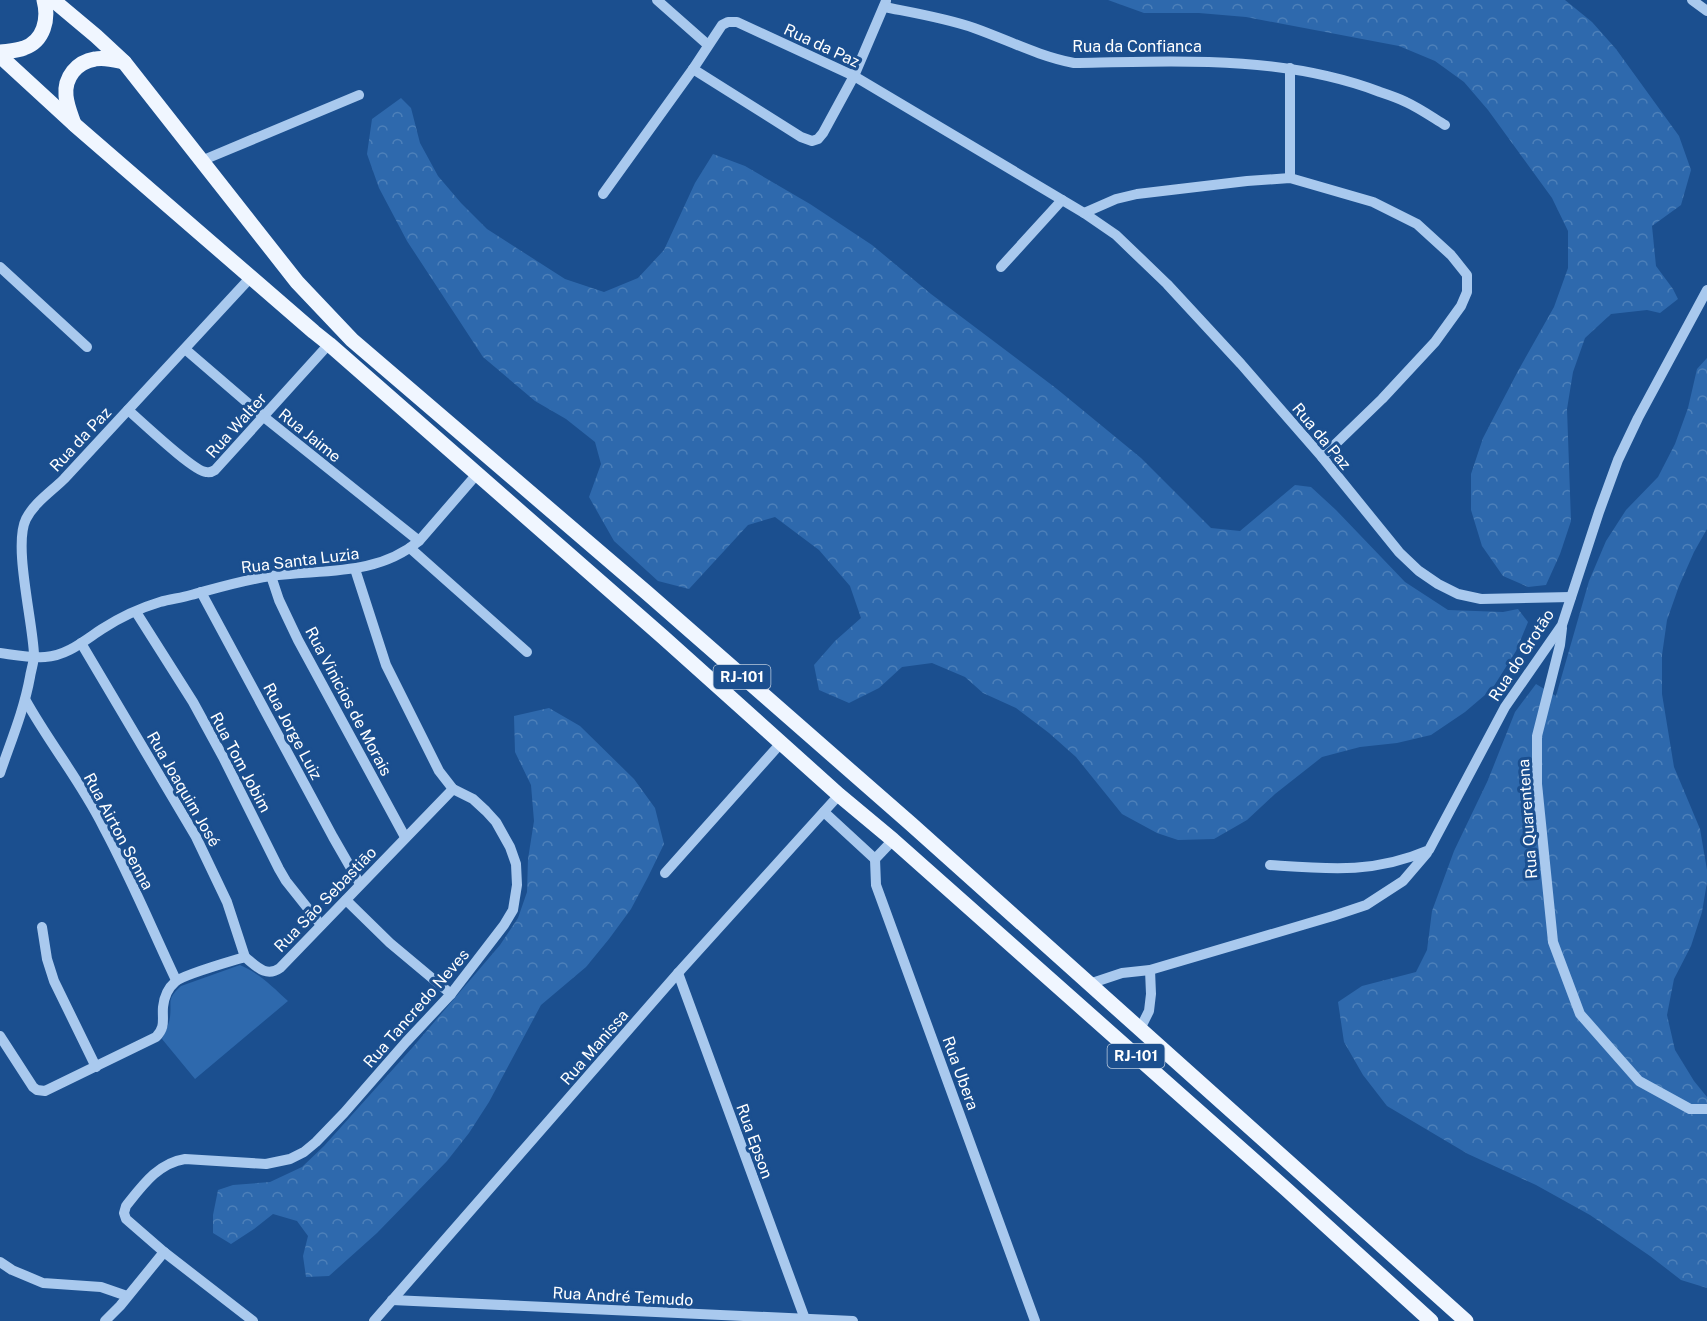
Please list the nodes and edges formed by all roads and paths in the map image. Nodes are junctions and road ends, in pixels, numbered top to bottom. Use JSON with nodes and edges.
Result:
{"nodes":[{"id":1,"x":44,"y":0,"type":"edge"},
{"id":2,"x":53,"y":0,"type":"edge"},
{"id":3,"x":657,"y":0,"type":"edge"},
{"id":4,"x":1692,"y":0,"type":"edge"},
{"id":5,"x":885,"y":3,"type":"edge"},
{"id":6,"x":1707,"y":11,"type":"edge"},
{"id":7,"x":708,"y":45,"type":"junction"},
{"id":8,"x":0,"y":54,"type":"edge"},
{"id":9,"x":124,"y":62,"type":"junction"},
{"id":10,"x":1290,"y":68,"type":"junction"},
{"id":11,"x":693,"y":69,"type":"junction"},
{"id":12,"x":854,"y":76,"type":"junction"},
{"id":13,"x":359,"y":95,"type":"dead end"},
{"id":14,"x":75,"y":125,"type":"junction"},
{"id":15,"x":1445,"y":125,"type":"dead end"},
{"id":16,"x":201,"y":161,"type":"junction"},
{"id":17,"x":1290,"y":178,"type":"junction"},
{"id":18,"x":603,"y":194,"type":"dead end"},
{"id":19,"x":1062,"y":200,"type":"junction"},
{"id":20,"x":1084,"y":213,"type":"junction"},
{"id":21,"x":0,"y":267,"type":"edge"},
{"id":22,"x":1001,"y":267,"type":"dead end"},
{"id":23,"x":251,"y":277,"type":"junction"},
{"id":24,"x":1707,"y":290,"type":"edge"},
{"id":25,"x":329,"y":344,"type":"junction"},
{"id":26,"x":87,"y":347,"type":"dead end"},
{"id":27,"x":184,"y":349,"type":"junction"},
{"id":28,"x":128,"y":410,"type":"junction"},
{"id":29,"x":264,"y":417,"type":"junction"},
{"id":30,"x":1322,"y":456,"type":"junction"},
{"id":31,"x":477,"y":474,"type":"junction"},
{"id":32,"x":414,"y":545,"type":"junction"},
{"id":33,"x":355,"y":569,"type":"junction"},
{"id":34,"x":271,"y":576,"type":"junction"},
{"id":35,"x":201,"y":592,"type":"junction"},
{"id":36,"x":1571,"y":597,"type":"junction"},
{"id":37,"x":136,"y":612,"type":"junction"},
{"id":38,"x":1562,"y":625,"type":"junction"},
{"id":39,"x":81,"y":643,"type":"junction"},
{"id":40,"x":527,"y":652,"type":"dead end"},
{"id":41,"x":0,"y":653,"type":"edge"},
{"id":42,"x":34,"y":656,"type":"junction"},
{"id":43,"x":26,"y":701,"type":"junction"},
{"id":44,"x":781,"y":743,"type":"junction"},
{"id":45,"x":0,"y":773,"type":"edge"},
{"id":46,"x":453,"y":789,"type":"junction"},
{"id":47,"x":839,"y":795,"type":"junction"},
{"id":48,"x":824,"y":812,"type":"junction"},
{"id":49,"x":405,"y":837,"type":"junction"},
{"id":50,"x":892,"y":840,"type":"junction"},
{"id":51,"x":1429,"y":850,"type":"junction"},
{"id":52,"x":875,"y":859,"type":"junction"},
{"id":53,"x":1270,"y":865,"type":"dead end"},
{"id":54,"x":665,"y":873,"type":"dead end"},
{"id":55,"x":360,"y":884,"type":"junction"},
{"id":56,"x":346,"y":900,"type":"junction"},
{"id":57,"x":321,"y":925,"type":"junction"},
{"id":58,"x":42,"y":927,"type":"dead end"},
{"id":59,"x":245,"y":957,"type":"junction"},
{"id":60,"x":1150,"y":970,"type":"junction"},
{"id":61,"x":678,"y":973,"type":"junction"},
{"id":62,"x":176,"y":980,"type":"junction"},
{"id":63,"x":1089,"y":984,"type":"junction"},
{"id":64,"x":452,"y":994,"type":"junction"},
{"id":65,"x":1140,"y":1029,"type":"junction"},
{"id":66,"x":0,"y":1036,"type":"edge"},
{"id":67,"x":96,"y":1067,"type":"junction"},
{"id":68,"x":1707,"y":1109,"type":"edge"},
{"id":69,"x":164,"y":1252,"type":"junction"},
{"id":70,"x":0,"y":1262,"type":"edge"},
{"id":71,"x":127,"y":1296,"type":"junction"},
{"id":72,"x":392,"y":1300,"type":"junction"},
{"id":73,"x":805,"y":1319,"type":"junction"},
{"id":74,"x":105,"y":1321,"type":"edge"},
{"id":75,"x":253,"y":1321,"type":"edge"},
{"id":76,"x":374,"y":1321,"type":"edge"},
{"id":77,"x":853,"y":1321,"type":"edge"},
{"id":78,"x":1035,"y":1321,"type":"edge"},
{"id":79,"x":1431,"y":1321,"type":"edge"},
{"id":80,"x":1466,"y":1321,"type":"edge"}],
"edges":[{"from":1,"to":8,"type":"main road"},
{"from":2,"to":9,"type":"main road","number":"RJ-101"},
{"from":3,"to":7,"type":"street"},
{"from":4,"to":6,"type":"street"},
{"from":5,"to":10,"type":"street","name":"Rua da Confianca"},
{"from":5,"to":12,"type":"street"},
{"from":7,"to":11,"type":"street","name":"Rua da Paz"},
{"from":7,"to":12,"type":"street","name":"Rua da Paz"},
{"from":8,"to":14,"type":"main road","number":"RJ-101"},
{"from":9,"to":14,"type":"main road"},
{"from":9,"to":16,"type":"main road","number":"RJ-101"},
{"from":10,"to":15,"type":"street","name":"Rua da Confianca"},
{"from":10,"to":17,"type":"street"},
{"from":11,"to":12,"type":"street"},
{"from":11,"to":18,"type":"street","name":"Rua da Paz"},
{"from":12,"to":19,"type":"street","name":"Rua da Paz"},
{"from":13,"to":16,"type":"street"},
{"from":14,"to":23,"type":"main road","number":"RJ-101"},
{"from":16,"to":63,"type":"main road","number":"RJ-101"},
{"from":17,"to":20,"type":"street"},
{"from":17,"to":30,"type":"street"},
{"from":19,"to":20,"type":"street","name":"Rua da Paz"},
{"from":19,"to":22,"type":"street"},
{"from":20,"to":30,"type":"street","name":"Rua da Paz"},
{"from":21,"to":26,"type":"street"},
{"from":23,"to":25,"type":"main road","number":"RJ-101"},
{"from":23,"to":27,"type":"street","name":"Rua da Paz"},
{"from":24,"to":36,"type":"street","name":"Rua do Grotão"},
{"from":25,"to":29,"type":"street","name":"Rua Walter"},
{"from":25,"to":31,"type":"main road","number":"RJ-101"},
{"from":27,"to":28,"type":"street","name":"Rua da Paz"},
{"from":27,"to":29,"type":"street","name":"Rua Jaime"},
{"from":28,"to":29,"type":"street","name":"Rua Walter"},
{"from":28,"to":42,"type":"street","name":"Rua da Paz"},
{"from":29,"to":32,"type":"street","name":"Rua Jaime"},
{"from":30,"to":36,"type":"street","name":"Rua da Paz"},
{"from":31,"to":32,"type":"street","name":"Rua Santa Luzia"},
{"from":31,"to":44,"type":"main road","number":"RJ-101"},
{"from":32,"to":33,"type":"street","name":"Rua Santa Luzia"},
{"from":32,"to":40,"type":"street","name":"Rua Jaime"},
{"from":33,"to":34,"type":"street","name":"Rua Santa Luzia"},
{"from":33,"to":46,"type":"street","name":"Rua Tancredo Neves"},
{"from":34,"to":35,"type":"street","name":"Rua Santa Luzia"},
{"from":34,"to":49,"type":"street","name":"Rua Vinicios de Morais"},
{"from":35,"to":37,"type":"street","name":"Rua Santa Luzia"},
{"from":35,"to":55,"type":"street","name":"Rua Jorge Luiz"},
{"from":36,"to":38,"type":"street","name":"Rua do Grotão"},
{"from":37,"to":39,"type":"street","name":"Rua Santa Luzia"},
{"from":37,"to":57,"type":"street","name":"Rua Tom Jobim"},
{"from":38,"to":51,"type":"street","name":"Rua do Grotão"},
{"from":38,"to":68,"type":"street","name":"Rua Quarentena"},
{"from":39,"to":42,"type":"street","name":"Rua Santa Luzia"},
{"from":39,"to":59,"type":"street","name":"Rua Joaquim José"},
{"from":41,"to":42,"type":"street","name":"Rua Santa Luzia"},
{"from":42,"to":43,"type":"street","name":"Rua da Paz"},
{"from":43,"to":45,"type":"street","name":"Rua da Paz"},
{"from":43,"to":62,"type":"street","name":"Rua Airton Senna"},
{"from":44,"to":47,"type":"main road","number":"RJ-101"},
{"from":44,"to":54,"type":"street"},
{"from":46,"to":49,"type":"street","name":"Rua Sāo Sebastiāo"},
{"from":46,"to":64,"type":"street","name":"Rua Tancredo Neves"},
{"from":47,"to":48,"type":"street","name":"Rua Manissa"},
{"from":47,"to":50,"type":"main road","number":"RJ-101"},
{"from":48,"to":52,"type":"street"},
{"from":48,"to":61,"type":"street","name":"Rua Manissa"},
{"from":49,"to":55,"type":"street","name":"Rua Sāo Sebastiāo"},
{"from":50,"to":52,"type":"street"},
{"from":50,"to":79,"type":"main road","number":"RJ-101"},
{"from":51,"to":53,"type":"street"},
{"from":51,"to":60,"type":"street","name":"Rua do Grotão"},
{"from":52,"to":78,"type":"street","name":"Rua Ubera"},
{"from":55,"to":56,"type":"street","name":"Rua Sāo Sebastiāo"},
{"from":56,"to":57,"type":"street","name":"Rua Sāo Sebastiāo"},
{"from":56,"to":64,"type":"street"},
{"from":57,"to":59,"type":"street","name":"Rua Sāo Sebastiāo"},
{"from":58,"to":67,"type":"street"},
{"from":59,"to":62,"type":"street"},
{"from":60,"to":63,"type":"street","name":"Rua do Grotão"},
{"from":60,"to":65,"type":"street"},
{"from":61,"to":72,"type":"street","name":"Rua Manissa"},
{"from":61,"to":73,"type":"street","name":"Rua Epson"},
{"from":62,"to":67,"type":"street"},
{"from":63,"to":65,"type":"main road","number":"RJ-101"},
{"from":64,"to":69,"type":"street","name":"Rua Tancredo Neves"},
{"from":65,"to":80,"type":"main road","number":"RJ-101"},
{"from":66,"to":67,"type":"street"},
{"from":69,"to":71,"type":"street"},
{"from":69,"to":75,"type":"street"},
{"from":70,"to":71,"type":"street"},
{"from":71,"to":74,"type":"street"},
{"from":72,"to":73,"type":"street","name":"Rua André Temudo"},
{"from":72,"to":76,"type":"street","name":"Rua Manissa"},
{"from":73,"to":77,"type":"street","name":"Rua André Temudo"}]}
